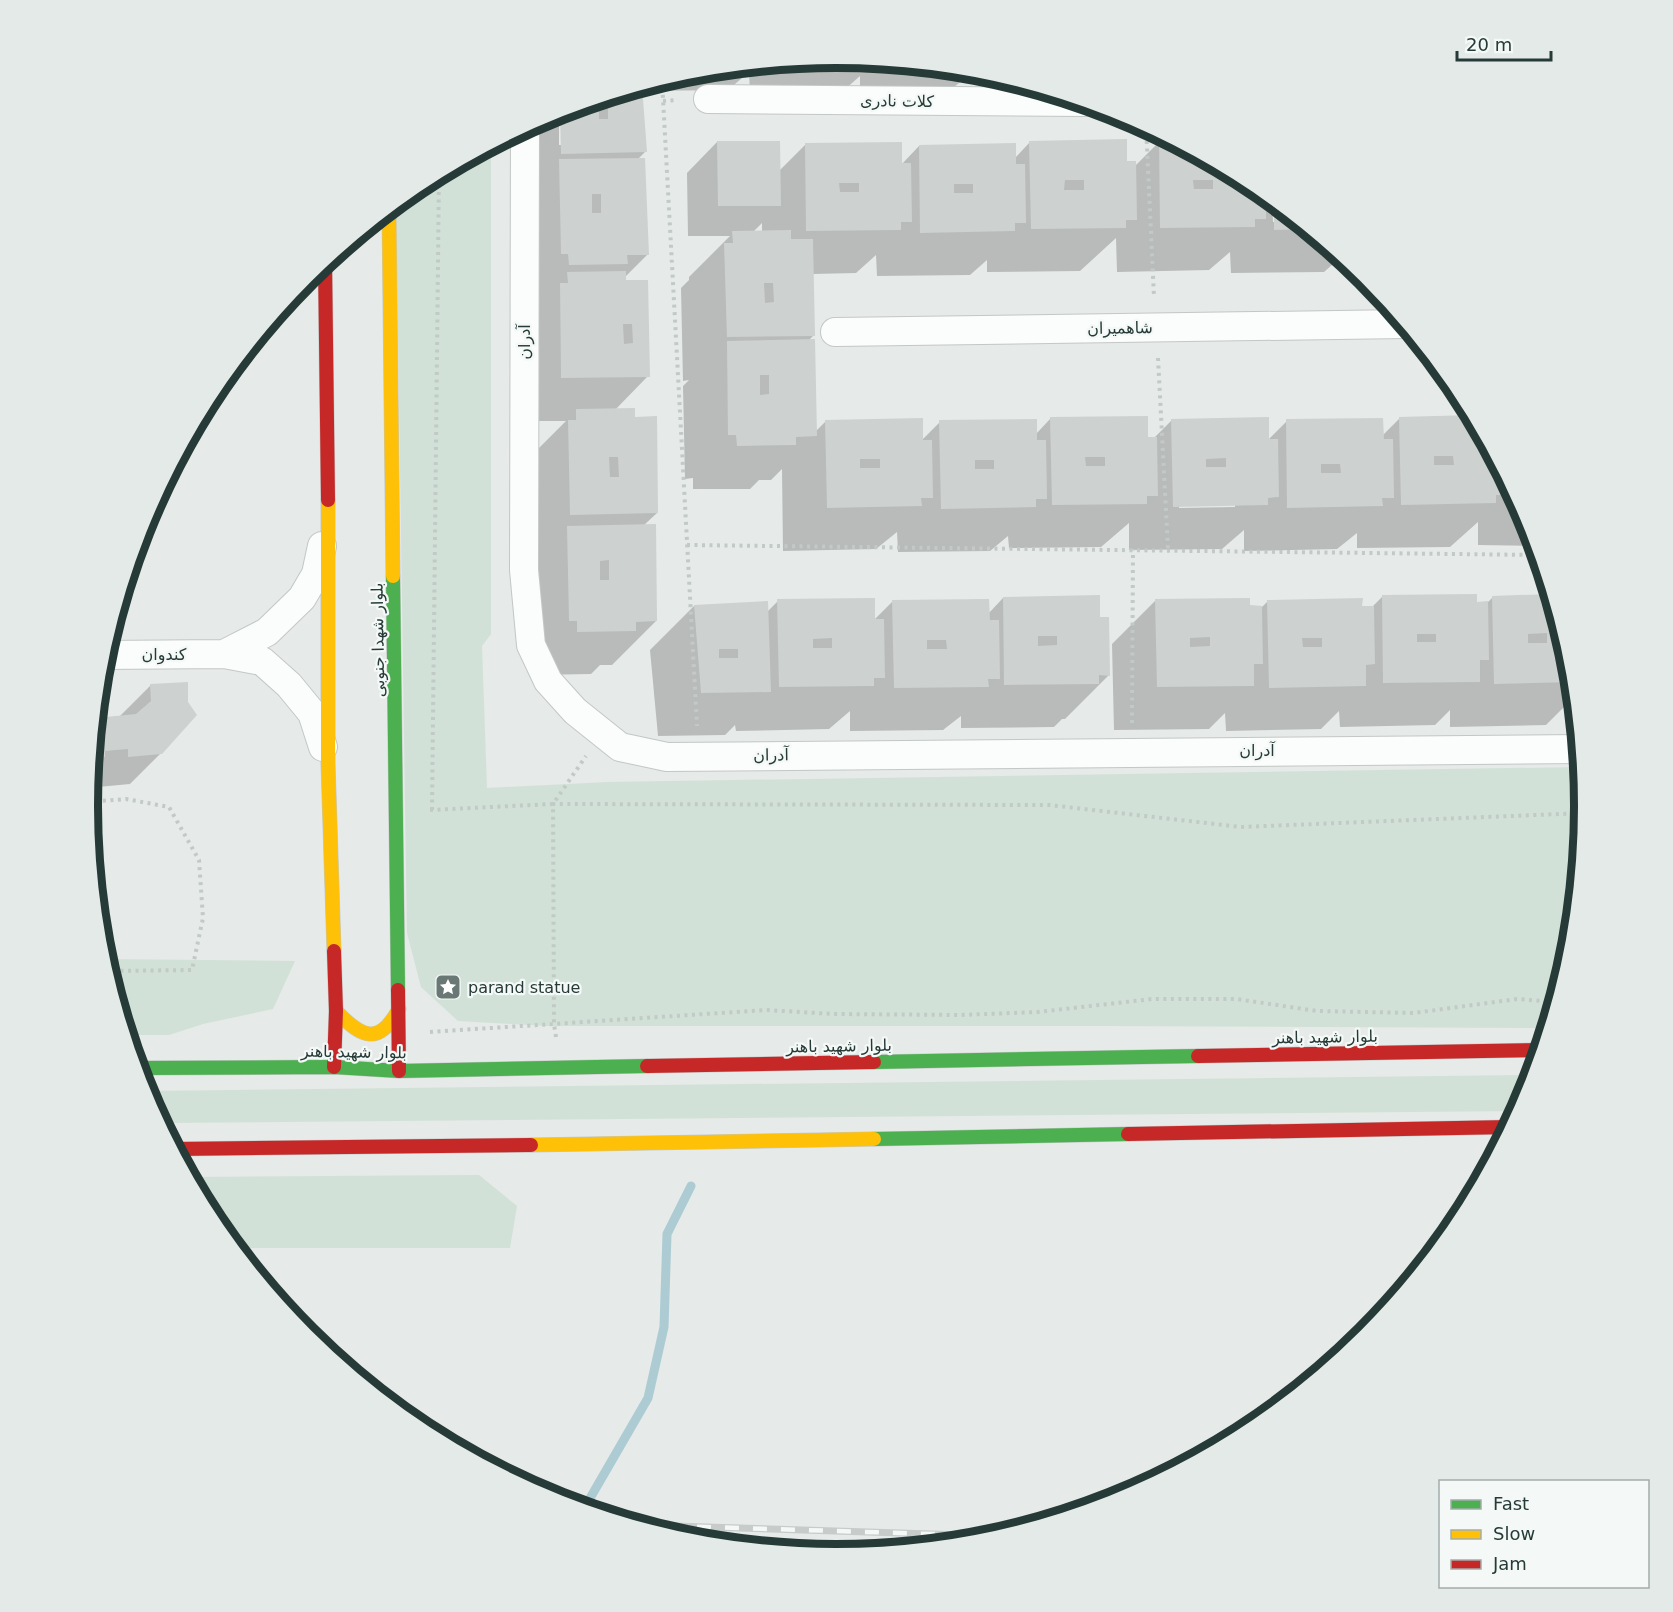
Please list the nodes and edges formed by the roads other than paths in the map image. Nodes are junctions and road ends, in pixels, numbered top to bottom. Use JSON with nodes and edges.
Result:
{"nodes":[{"id":1,"x":708,"y":99,"type":"dead end"},
{"id":2,"x":1057,"y":102,"type":"edge"},
{"id":3,"x":525,"y":137,"type":"edge"},
{"id":4,"x":389,"y":218,"type":"edge"},
{"id":5,"x":325,"y":274,"type":"edge"},
{"id":6,"x":1396,"y":324,"type":"edge"},
{"id":7,"x":835,"y":332,"type":"dead end"},
{"id":8,"x":328,"y":518,"type":"junction"},
{"id":9,"x":224,"y":654,"type":"junction"},
{"id":10,"x":114,"y":655,"type":"edge"},
{"id":11,"x":1572,"y":749,"type":"edge"},
{"id":12,"x":328,"y":763,"type":"junction"},
{"id":13,"x":399,"y":1009,"type":"junction"},
{"id":14,"x":336,"y":1011,"type":"junction"},
{"id":15,"x":1533,"y":1050,"type":"edge"},
{"id":16,"x":334,"y":1067,"type":"junction"},
{"id":17,"x":146,"y":1068,"type":"edge"},
{"id":18,"x":399,"y":1071,"type":"junction"},
{"id":19,"x":1502,"y":1127,"type":"edge"},
{"id":20,"x":183,"y":1149,"type":"edge"}],
"edges":[{"from":1,"to":2,"type":"street","name":"کلات نادری"},
{"from":3,"to":11,"type":"street","name":"آدران"},
{"from":4,"to":13,"type":"main road","name":"بلوار شهدا جنوبی"},
{"from":5,"to":8,"type":"main road"},
{"from":6,"to":7,"type":"street","name":"شاهمیران"},
{"from":8,"to":9,"type":"street"},
{"from":8,"to":12,"type":"main road"},
{"from":9,"to":10,"type":"street","name":"کندوان"},
{"from":9,"to":12,"type":"street","name":"کندوان"},
{"from":12,"to":14,"type":"main road"},
{"from":13,"to":14,"type":"main road"},
{"from":13,"to":18,"type":"main road","name":"بلوار شهدا جنوبی"},
{"from":14,"to":16,"type":"main road"},
{"from":15,"to":18,"type":"main road","name":"بلوار شهید باهنر"},
{"from":16,"to":17,"type":"main road","name":"بلوار شهید باهنر"},
{"from":16,"to":18,"type":"main road","name":"بلوار شهید باهنر"},
{"from":19,"to":20,"type":"main road"}]}
